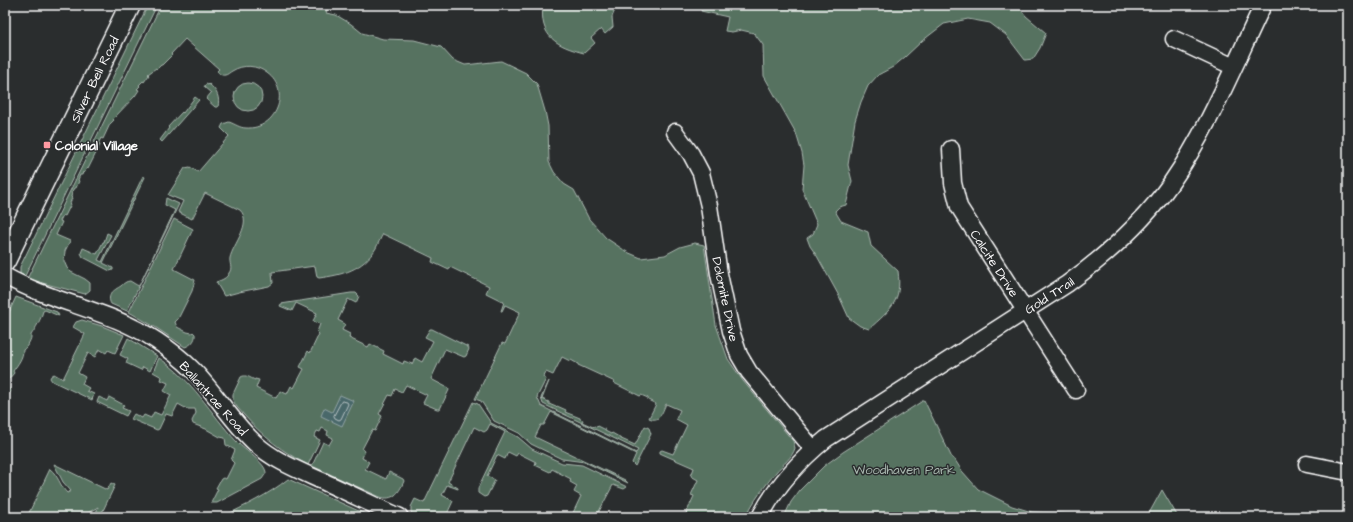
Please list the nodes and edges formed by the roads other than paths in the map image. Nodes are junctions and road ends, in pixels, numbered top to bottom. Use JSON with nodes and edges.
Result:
{"nodes":[{"id":1,"x":130,"y":5,"type":"edge"},
{"id":2,"x":1263,"y":5,"type":"edge"},
{"id":3,"x":1174,"y":39,"type":"dead end"},
{"id":4,"x":1234,"y":67,"type":"junction"},
{"id":5,"x":675,"y":132,"type":"dead end"},
{"id":6,"x":951,"y":148,"type":"dead end"},
{"id":7,"x":5,"y":261,"type":"edge"},
{"id":8,"x":5,"y":276,"type":"edge"},
{"id":9,"x":1025,"y":311,"type":"junction"},
{"id":10,"x":1076,"y":390,"type":"dead end"},
{"id":11,"x":814,"y":449,"type":"junction"},
{"id":12,"x":1307,"y":464,"type":"dead end"},
{"id":13,"x":1348,"y":472,"type":"edge"},
{"id":14,"x":400,"y":517,"type":"edge"},
{"id":15,"x":760,"y":517,"type":"edge"}],
"edges":[{"from":1,"to":7,"type":"street","name":"Silver Bell Road"},
{"from":2,"to":4,"type":"street","name":"Gold Trail"},
{"from":3,"to":4,"type":"street"},
{"from":4,"to":9,"type":"street","name":"Gold Trail"},
{"from":5,"to":11,"type":"street","name":"Dolomite Drive"},
{"from":6,"to":9,"type":"street","name":"Calcite Drive"},
{"from":8,"to":14,"type":"street","name":"Ballantrae Road"},
{"from":9,"to":10,"type":"street","name":"Calcite Drive"},
{"from":9,"to":11,"type":"street","name":"Gold Trail"},
{"from":11,"to":15,"type":"street","name":"Gold Trail"},
{"from":12,"to":13,"type":"street"}]}
